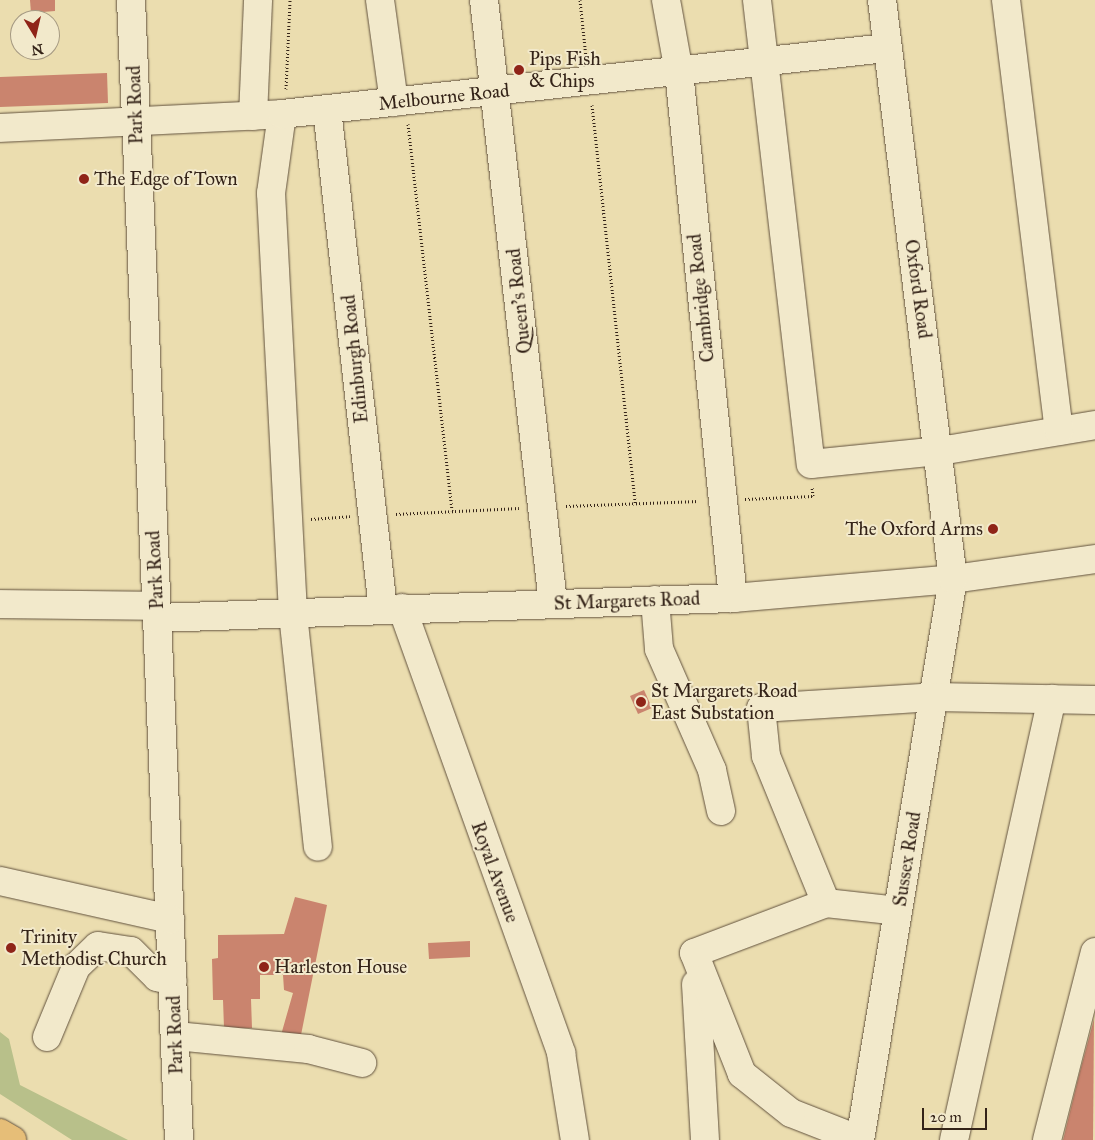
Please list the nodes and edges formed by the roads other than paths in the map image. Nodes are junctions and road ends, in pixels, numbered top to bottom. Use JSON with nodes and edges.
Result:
{"nodes":[{"id":1,"x":131,"y":0,"type":"edge"},
{"id":2,"x":258,"y":0,"type":"edge"},
{"id":3,"x":380,"y":0,"type":"edge"},
{"id":4,"x":484,"y":0,"type":"edge"},
{"id":5,"x":666,"y":0,"type":"edge"},
{"id":6,"x":757,"y":0,"type":"edge"},
{"id":7,"x":882,"y":0,"type":"edge"},
{"id":8,"x":1006,"y":0,"type":"edge"},
{"id":9,"x":887,"y":48,"type":"junction"},
{"id":10,"x":765,"y":62,"type":"junction"},
{"id":11,"x":679,"y":72,"type":"junction"},
{"id":12,"x":495,"y":92,"type":"junction"},
{"id":13,"x":400,"y":102,"type":"junction"},
{"id":14,"x":327,"y":109,"type":"junction"},
{"id":15,"x":283,"y":114,"type":"junction"},
{"id":16,"x":253,"y":116,"type":"junction"},
{"id":17,"x":136,"y":123,"type":"junction"},
{"id":18,"x":0,"y":128,"type":"edge"},
{"id":19,"x":1095,"y":425,"type":"edge"},
{"id":20,"x":1059,"y":431,"type":"junction"},
{"id":21,"x":940,"y":451,"type":"junction"},
{"id":22,"x":1095,"y":559,"type":"edge"},
{"id":23,"x":953,"y":579,"type":"junction"},
{"id":24,"x":733,"y":598,"type":"junction"},
{"id":25,"x":656,"y":600,"type":"junction"},
{"id":26,"x":553,"y":603,"type":"junction"},
{"id":27,"x":0,"y":604,"type":"edge"},
{"id":28,"x":392,"y":608,"type":"junction"},
{"id":29,"x":157,"y":612,"type":"junction"},
{"id":30,"x":293,"y":614,"type":"junction"},
{"id":31,"x":934,"y":697,"type":"junction"},
{"id":32,"x":1052,"y":699,"type":"junction"},
{"id":33,"x":1095,"y":700,"type":"edge"},
{"id":34,"x":721,"y":811,"type":"dead end"},
{"id":35,"x":318,"y":847,"type":"dead end"},
{"id":36,"x":0,"y":881,"type":"edge"},
{"id":37,"x":826,"y":903,"type":"junction"},
{"id":38,"x":898,"y":911,"type":"junction"},
{"id":39,"x":170,"y":919,"type":"junction"},
{"id":40,"x":1095,"y":952,"type":"edge"},
{"id":41,"x":694,"y":953,"type":"junction"},
{"id":42,"x":173,"y":981,"type":"junction"},
{"id":43,"x":176,"y":1036,"type":"junction"},
{"id":44,"x":47,"y":1037,"type":"dead end"},
{"id":45,"x":362,"y":1063,"type":"dead end"},
{"id":46,"x":0,"y":1133,"type":"edge"},
{"id":47,"x":12,"y":1140,"type":"edge"},
{"id":48,"x":179,"y":1140,"type":"edge"},
{"id":49,"x":575,"y":1140,"type":"edge"},
{"id":50,"x":705,"y":1140,"type":"edge"},
{"id":51,"x":860,"y":1140,"type":"edge"},
{"id":52,"x":954,"y":1140,"type":"edge"},
{"id":53,"x":1047,"y":1140,"type":"edge"}],
"edges":[{"from":1,"to":17,"type":"street","name":"Park Road"},
{"from":2,"to":16,"type":"street"},
{"from":3,"to":13,"type":"street"},
{"from":4,"to":12,"type":"street","name":"Queen's Road"},
{"from":5,"to":11,"type":"street","name":"Cambridge Road"},
{"from":6,"to":10,"type":"street"},
{"from":7,"to":9,"type":"street","name":"Oxford Road"},
{"from":8,"to":20,"type":"street"},
{"from":9,"to":10,"type":"street","name":"Melbourne Road"},
{"from":9,"to":21,"type":"street","name":"Oxford Road"},
{"from":10,"to":11,"type":"street","name":"Melbourne Road"},
{"from":10,"to":21,"type":"street"},
{"from":11,"to":12,"type":"street","name":"Melbourne Road"},
{"from":11,"to":24,"type":"street","name":"Cambridge Road"},
{"from":12,"to":13,"type":"street","name":"Melbourne Road"},
{"from":12,"to":26,"type":"street","name":"Queen's Road"},
{"from":13,"to":14,"type":"street","name":"Melbourne Road"},
{"from":14,"to":15,"type":"street","name":"Melbourne Road"},
{"from":14,"to":28,"type":"street","name":"Edinburgh Road"},
{"from":15,"to":16,"type":"street","name":"Melbourne Road"},
{"from":15,"to":30,"type":"street"},
{"from":16,"to":17,"type":"street","name":"Melbourne Road"},
{"from":17,"to":18,"type":"street","name":"Melbourne Road"},
{"from":17,"to":29,"type":"street","name":"Park Road"},
{"from":19,"to":20,"type":"street"},
{"from":20,"to":21,"type":"street"},
{"from":21,"to":23,"type":"street","name":"Oxford Road"},
{"from":22,"to":23,"type":"street","name":"St Margarets Road"},
{"from":23,"to":24,"type":"street","name":"St Margarets Road"},
{"from":23,"to":31,"type":"street","name":"Sussex Road"},
{"from":24,"to":25,"type":"street","name":"St Margarets Road"},
{"from":25,"to":26,"type":"street","name":"St Margarets Road"},
{"from":25,"to":34,"type":"street"},
{"from":26,"to":28,"type":"street","name":"St Margarets Road"},
{"from":27,"to":29,"type":"street","name":"St Margarets Road"},
{"from":28,"to":30,"type":"street","name":"St Margarets Road"},
{"from":28,"to":49,"type":"street","name":"Royal Avenue"},
{"from":29,"to":30,"type":"street","name":"St Margarets Road"},
{"from":29,"to":39,"type":"street","name":"Park Road"},
{"from":30,"to":35,"type":"street"},
{"from":31,"to":32,"type":"street"},
{"from":31,"to":37,"type":"street"},
{"from":31,"to":38,"type":"street","name":"Sussex Road"},
{"from":32,"to":33,"type":"street"},
{"from":32,"to":52,"type":"street"},
{"from":36,"to":39,"type":"street"},
{"from":37,"to":38,"type":"street"},
{"from":37,"to":41,"type":"street"},
{"from":38,"to":51,"type":"street","name":"Sussex Road"},
{"from":39,"to":42,"type":"street","name":"Park Road"},
{"from":40,"to":53,"type":"street"},
{"from":41,"to":50,"type":"street"},
{"from":41,"to":51,"type":"street"},
{"from":42,"to":43,"type":"street","name":"Park Road"},
{"from":42,"to":44,"type":"street"},
{"from":43,"to":45,"type":"street"},
{"from":43,"to":48,"type":"street","name":"Park Road"},
{"from":46,"to":47,"type":"highway"}]}
